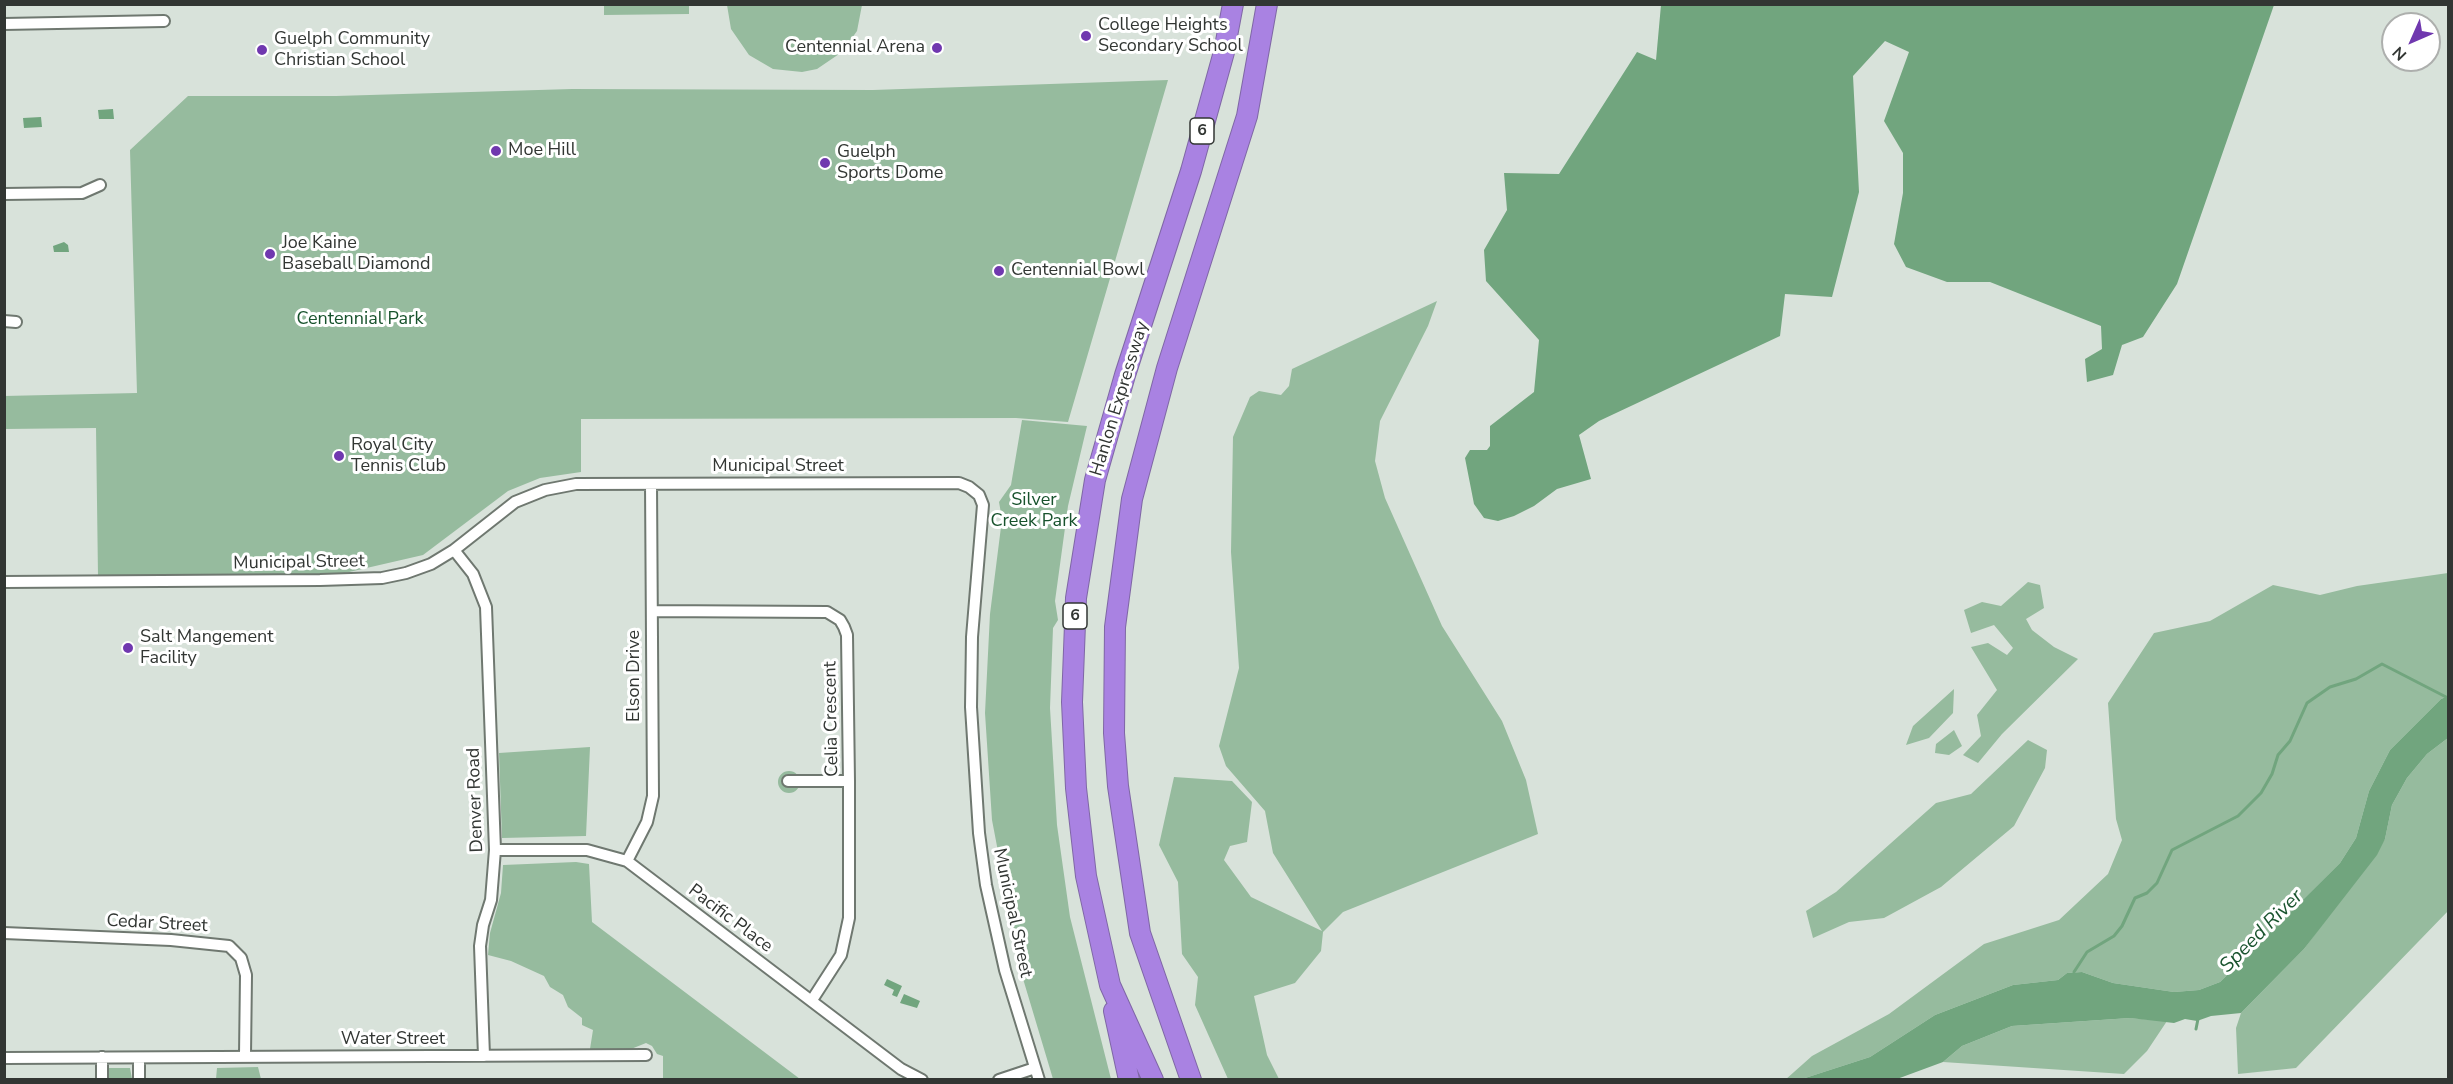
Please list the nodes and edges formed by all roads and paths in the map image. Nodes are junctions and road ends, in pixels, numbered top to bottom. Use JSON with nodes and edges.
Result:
{"nodes":[{"id":1,"x":1233,"y":4,"type":"edge"},
{"id":2,"x":1267,"y":4,"type":"edge"},
{"id":3,"x":164,"y":21,"type":"dead end"},
{"id":4,"x":4,"y":24,"type":"edge"},
{"id":5,"x":100,"y":185,"type":"dead end"},
{"id":6,"x":4,"y":194,"type":"edge"},
{"id":7,"x":651,"y":484,"type":"junction"},
{"id":8,"x":454,"y":550,"type":"junction"},
{"id":9,"x":4,"y":582,"type":"edge"},
{"id":10,"x":652,"y":611,"type":"junction"},
{"id":11,"x":788,"y":781,"type":"dead end"},
{"id":12,"x":849,"y":781,"type":"junction"},
{"id":13,"x":495,"y":850,"type":"junction"},
{"id":14,"x":627,"y":861,"type":"junction"},
{"id":15,"x":4,"y":933,"type":"edge"},
{"id":16,"x":1110,"y":985,"type":"junction"},
{"id":17,"x":812,"y":1000,"type":"junction"},
{"id":18,"x":1182,"y":1051,"type":"junction"},
{"id":19,"x":245,"y":1055,"type":"junction"},
{"id":20,"x":646,"y":1055,"type":"dead end"},
{"id":21,"x":484,"y":1056,"type":"junction"},
{"id":22,"x":4,"y":1058,"type":"edge"},
{"id":23,"x":102,"y":1058,"type":"junction"},
{"id":24,"x":139,"y":1058,"type":"junction"},
{"id":25,"x":1035,"y":1068,"type":"junction"},
{"id":26,"x":102,"y":1080,"type":"edge"},
{"id":27,"x":139,"y":1080,"type":"edge"},
{"id":28,"x":922,"y":1080,"type":"edge"},
{"id":29,"x":999,"y":1080,"type":"edge"},
{"id":30,"x":1039,"y":1080,"type":"edge"},
{"id":31,"x":1129,"y":1080,"type":"edge"},
{"id":32,"x":1153,"y":1080,"type":"edge"},
{"id":33,"x":1191,"y":1080,"type":"edge"},
{"id":34,"x":1200,"y":1080,"type":"edge"}],
"edges":[{"from":1,"to":16,"type":"highway","name":"Hanlon Expressway","number":"6"},
{"from":2,"to":18,"type":"highway","name":"Hanlon Expressway","number":"6"},
{"from":3,"to":4,"type":"street"},
{"from":5,"to":6,"type":"street"},
{"from":7,"to":8,"type":"street","name":"Municipal Street"},
{"from":7,"to":10,"type":"street","name":"Elson Drive"},
{"from":7,"to":25,"type":"street","name":"Municipal Street"},
{"from":8,"to":9,"type":"street","name":"Municipal Street"},
{"from":8,"to":13,"type":"street","name":"Denver Road"},
{"from":10,"to":12,"type":"street","name":"Celia Crescent"},
{"from":10,"to":14,"type":"street","name":"Elson Drive"},
{"from":11,"to":12,"type":"street"},
{"from":12,"to":17,"type":"street","name":"Celia Crescent"},
{"from":13,"to":14,"type":"street","name":"Pacific Place"},
{"from":13,"to":21,"type":"street","name":"Denver Road"},
{"from":14,"to":17,"type":"street","name":"Pacific Place"},
{"from":15,"to":19,"type":"street","name":"Cedar Street"},
{"from":16,"to":31,"type":"highway"},
{"from":16,"to":32,"type":"highway","name":"Hanlon Expressway","number":"6"},
{"from":17,"to":28,"type":"street","name":"Pacific Place"},
{"from":18,"to":33,"type":"highway","name":"Hanlon Expressway","number":"6"},
{"from":18,"to":34,"type":"highway"},
{"from":19,"to":21,"type":"street","name":"Water Street"},
{"from":19,"to":24,"type":"street","name":"Water Street"},
{"from":20,"to":21,"type":"street","name":"Water Street"},
{"from":22,"to":23,"type":"street","name":"Water Street"},
{"from":23,"to":24,"type":"street","name":"Water Street"},
{"from":23,"to":26,"type":"street"},
{"from":24,"to":27,"type":"street"},
{"from":25,"to":29,"type":"street"},
{"from":25,"to":30,"type":"street","name":"Municipal Street"}]}
